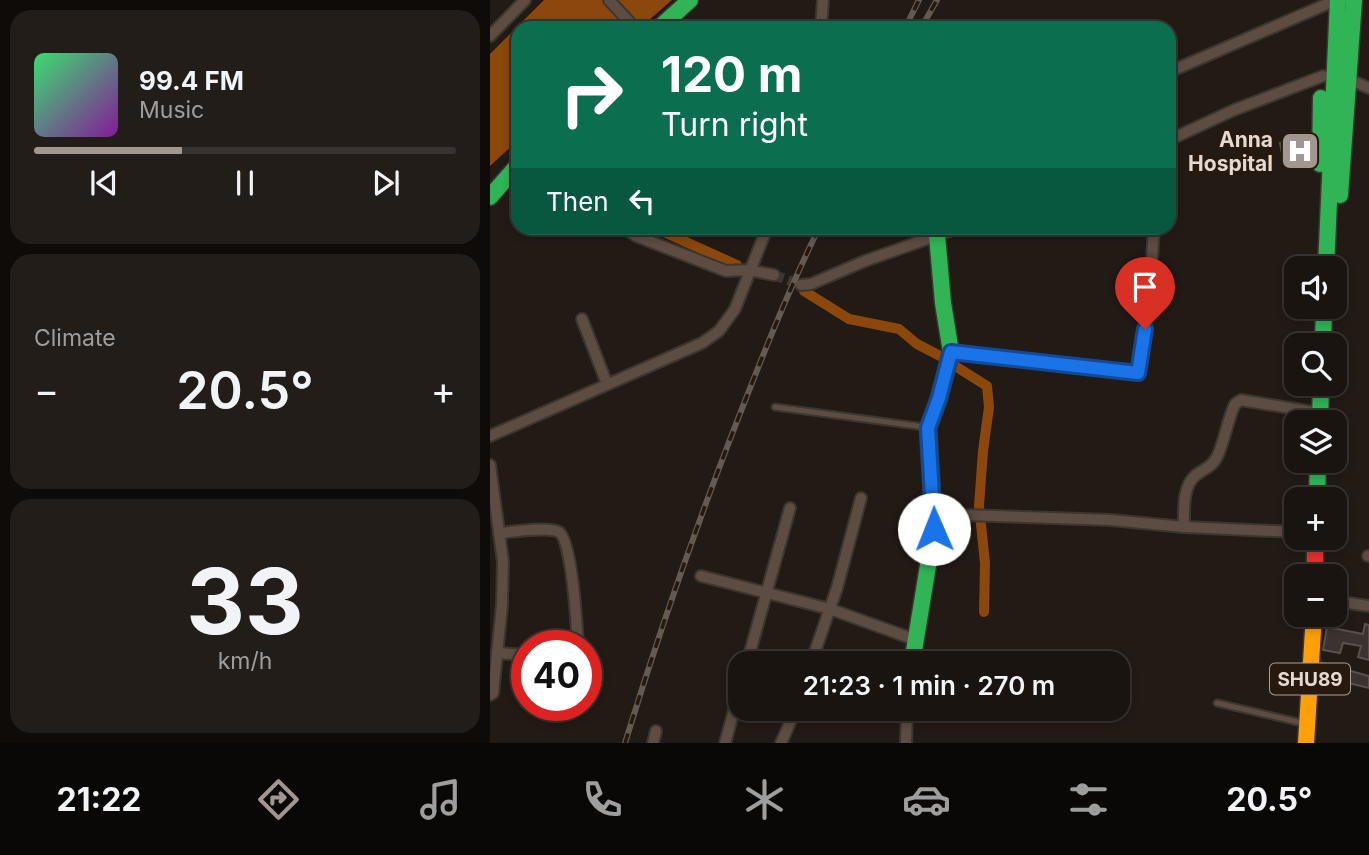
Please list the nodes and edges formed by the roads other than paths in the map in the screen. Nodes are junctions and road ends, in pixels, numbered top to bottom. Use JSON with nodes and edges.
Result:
{"nodes":[{"id":1,"x":525,"y":0,"type":"edge"},
{"id":2,"x":609,"y":0,"type":"edge"},
{"id":3,"x":690,"y":0,"type":"edge"},
{"id":4,"x":823,"y":0,"type":"edge"},
{"id":5,"x":1354,"y":0,"type":"edge"},
{"id":6,"x":1331,"y":1,"type":"edge"},
{"id":7,"x":628,"y":21,"type":"edge"},
{"id":8,"x":667,"y":21,"type":"edge"},
{"id":9,"x":822,"y":21,"type":"edge"},
{"id":10,"x":490,"y":36,"type":"edge"},
{"id":11,"x":1176,"y":69,"type":"edge"},
{"id":12,"x":1323,"y":76,"type":"junction"},
{"id":13,"x":1350,"y":79,"type":"junction"},
{"id":14,"x":1369,"y":88,"type":"edge"},
{"id":15,"x":1176,"y":137,"type":"edge"},
{"id":16,"x":511,"y":173,"type":"edge"},
{"id":17,"x":490,"y":197,"type":"edge"},
{"id":18,"x":635,"y":235,"type":"edge"},
{"id":19,"x":763,"y":235,"type":"edge"},
{"id":20,"x":937,"y":235,"type":"joint"},
{"id":21,"x":1154,"y":235,"type":"edge"},
{"id":22,"x":1327,"y":240,"type":"junction"},
{"id":23,"x":1326,"y":256,"type":"edge"},
{"id":24,"x":750,"y":270,"type":"junction"},
{"id":25,"x":774,"y":275,"type":"tunnel mouth"},
{"id":26,"x":801,"y":285,"type":"tunnel mouth"},
{"id":27,"x":582,"y":319,"type":"dead end"},
{"id":28,"x":951,"y":352,"type":"junction"},
{"id":29,"x":607,"y":384,"type":"junction"},
{"id":30,"x":775,"y":407,"type":"dead end"},
{"id":31,"x":1290,"y":410,"type":"edge"},
{"id":32,"x":928,"y":428,"type":"junction"},
{"id":33,"x":490,"y":436,"type":"edge"},
{"id":34,"x":490,"y":465,"type":"edge"},
{"id":35,"x":861,"y":498,"type":"dead end"},
{"id":36,"x":790,"y":508,"type":"dead end"},
{"id":37,"x":933,"y":514,"type":"junction"},
{"id":38,"x":1184,"y":527,"type":"junction"},
{"id":39,"x":1284,"y":531,"type":"edge"},
{"id":40,"x":499,"y":533,"type":"junction"},
{"id":41,"x":701,"y":576,"type":"dead end"},
{"id":42,"x":767,"y":592,"type":"junction"},
{"id":43,"x":1347,"y":603,"type":"edge"},
{"id":44,"x":1369,"y":606,"type":"edge"},
{"id":45,"x":830,"y":609,"type":"junction"},
{"id":46,"x":1313,"y":627,"type":"edge"},
{"id":47,"x":577,"y":630,"type":"edge"},
{"id":48,"x":916,"y":640,"type":"junction"},
{"id":49,"x":750,"y":651,"type":"edge"},
{"id":50,"x":815,"y":651,"type":"edge"},
{"id":51,"x":914,"y":651,"type":"edge"},
{"id":52,"x":497,"y":653,"type":"junction"},
{"id":53,"x":511,"y":654,"type":"edge"},
{"id":54,"x":490,"y":695,"type":"edge"},
{"id":55,"x":1217,"y":703,"type":"dead end"},
{"id":56,"x":731,"y":721,"type":"edge"},
{"id":57,"x":791,"y":721,"type":"edge"},
{"id":58,"x":907,"y":721,"type":"edge"},
{"id":59,"x":1307,"y":724,"type":"junction"},
{"id":60,"x":656,"y":731,"type":"dead end"},
{"id":61,"x":653,"y":743,"type":"edge"},
{"id":62,"x":725,"y":743,"type":"edge"},
{"id":63,"x":781,"y":743,"type":"edge"},
{"id":64,"x":906,"y":743,"type":"edge"},
{"id":65,"x":1306,"y":743,"type":"edge"}],
"edges":[{"from":1,"to":10,"type":"street"},
{"from":2,"to":7,"type":"street"},
{"from":3,"to":8,"type":"main road"},
{"from":4,"to":9,"type":"street"},
{"from":5,"to":13,"type":"main road"},
{"from":6,"to":11,"type":"street"},
{"from":6,"to":12,"type":"main road"},
{"from":6,"to":22,"type":"main road"},
{"from":12,"to":15,"type":"street"},
{"from":12,"to":22,"type":"main road"},
{"from":13,"to":14,"type":"street"},
{"from":13,"to":22,"type":"main road"},
{"from":16,"to":17,"type":"main road"},
{"from":18,"to":24,"type":"street"},
{"from":19,"to":24,"type":"street"},
{"from":20,"to":26,"type":"street"},
{"from":20,"to":28,"type":"main road"},
{"from":21,"to":28,"type":"street"},
{"from":22,"to":23,"type":"main road"},
{"from":24,"to":25,"type":"street"},
{"from":24,"to":29,"type":"street"},
{"from":27,"to":29,"type":"street"},
{"from":28,"to":32,"type":"main road"},
{"from":29,"to":33,"type":"street"},
{"from":30,"to":32,"type":"lane"},
{"from":31,"to":38,"type":"street"},
{"from":32,"to":37,"type":"main road"},
{"from":34,"to":40,"type":"street"},
{"from":35,"to":45,"type":"street"},
{"from":36,"to":42,"type":"street"},
{"from":37,"to":38,"type":"street"},
{"from":37,"to":48,"type":"main road"},
{"from":38,"to":39,"type":"street"},
{"from":40,"to":47,"type":"street"},
{"from":40,"to":52,"type":"street"},
{"from":41,"to":42,"type":"street"},
{"from":42,"to":45,"type":"street"},
{"from":42,"to":49,"type":"street"},
{"from":43,"to":44,"type":"street"},
{"from":45,"to":48,"type":"street"},
{"from":45,"to":50,"type":"street"},
{"from":46,"to":59,"type":"main road","number":"SHU89"},
{"from":48,"to":51,"type":"main road"},
{"from":52,"to":53,"type":"street"},
{"from":52,"to":54,"type":"street"},
{"from":55,"to":59,"type":"lane"},
{"from":56,"to":62,"type":"street"},
{"from":57,"to":63,"type":"street"},
{"from":58,"to":64,"type":"street"},
{"from":59,"to":65,"type":"main road","number":"SHU89"},
{"from":60,"to":61,"type":"street"}]}
